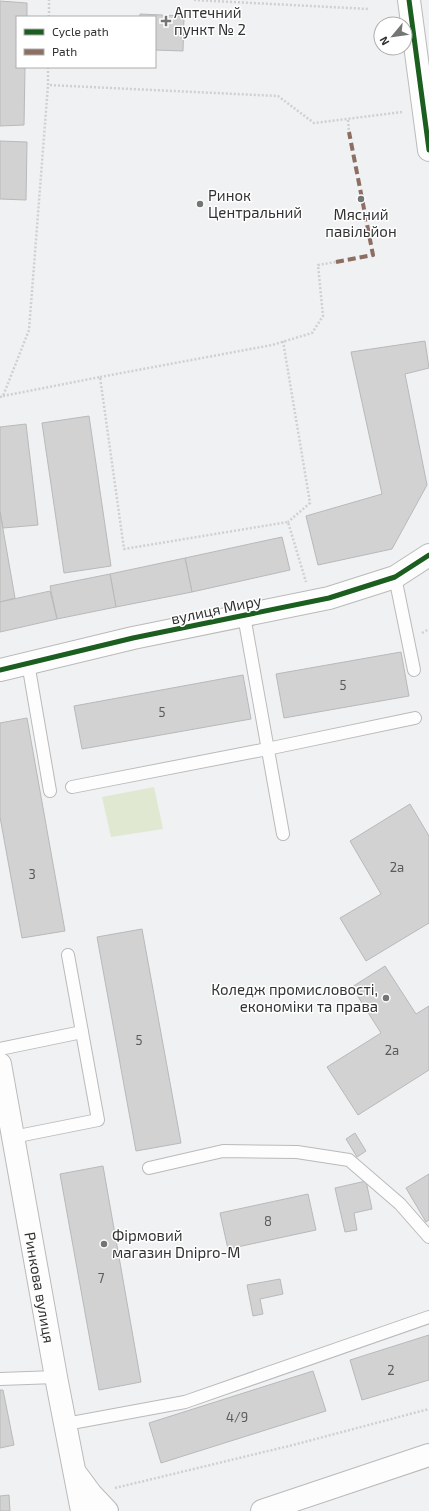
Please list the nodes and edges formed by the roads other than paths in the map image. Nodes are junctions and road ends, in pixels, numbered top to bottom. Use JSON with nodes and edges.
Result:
{"nodes":[{"id":1,"x":409,"y":0,"type":"edge"},
{"id":2,"x":429,"y":150,"type":"edge"},
{"id":3,"x":429,"y":554,"type":"edge"},
{"id":4,"x":395,"y":577,"type":"junction"},
{"id":5,"x":244,"y":616,"type":"junction"},
{"id":6,"x":28,"y":663,"type":"junction"},
{"id":7,"x":0,"y":670,"type":"edge"},
{"id":8,"x":414,"y":670,"type":"dead end"},
{"id":9,"x":415,"y":718,"type":"dead end"},
{"id":10,"x":267,"y":749,"type":"junction"},
{"id":11,"x":72,"y":787,"type":"dead end"},
{"id":12,"x":50,"y":791,"type":"dead end"},
{"id":13,"x":282,"y":834,"type":"dead end"},
{"id":14,"x":68,"y":955,"type":"dead end"},
{"id":15,"x":82,"y":1032,"type":"junction"},
{"id":16,"x":0,"y":1048,"type":"edge"},
{"id":17,"x":0,"y":1064,"type":"edge"},
{"id":18,"x":13,"y":1137,"type":"junction"},
{"id":19,"x":149,"y":1168,"type":"dead end"},
{"id":20,"x":429,"y":1237,"type":"edge"},
{"id":21,"x":429,"y":1317,"type":"edge"},
{"id":22,"x":56,"y":1377,"type":"junction"},
{"id":23,"x":0,"y":1379,"type":"edge"},
{"id":24,"x":66,"y":1424,"type":"junction"},
{"id":25,"x":429,"y":1455,"type":"edge"},
{"id":26,"x":87,"y":1503,"type":"edge"},
{"id":27,"x":107,"y":1511,"type":"edge"},
{"id":28,"x":262,"y":1511,"type":"edge"}],
"edges":[{"from":1,"to":2,"type":"main road"},
{"from":3,"to":4,"type":"main road","name":"вулиця Миру"},
{"from":4,"to":5,"type":"main road","name":"вулиця Миру"},
{"from":4,"to":8,"type":"lane"},
{"from":5,"to":6,"type":"main road","name":"вулиця Миру"},
{"from":5,"to":10,"type":"lane"},
{"from":6,"to":7,"type":"main road","name":"вулиця Миру"},
{"from":6,"to":12,"type":"lane"},
{"from":9,"to":10,"type":"lane"},
{"from":10,"to":11,"type":"lane"},
{"from":10,"to":13,"type":"lane"},
{"from":14,"to":15,"type":"lane"},
{"from":15,"to":16,"type":"lane"},
{"from":15,"to":18,"type":"lane"},
{"from":17,"to":18,"type":"main road","name":"Ринкова вулиця"},
{"from":18,"to":22,"type":"main road","name":"Ринкова вулиця"},
{"from":19,"to":20,"type":"lane"},
{"from":21,"to":24,"type":"lane"},
{"from":22,"to":23,"type":"lane"},
{"from":22,"to":24,"type":"main road","name":"Ринкова вулиця"},
{"from":24,"to":26,"type":"main road","name":"Ринкова вулиця"},
{"from":25,"to":28,"type":"main road"},
{"from":26,"to":27,"type":"main road"}]}
